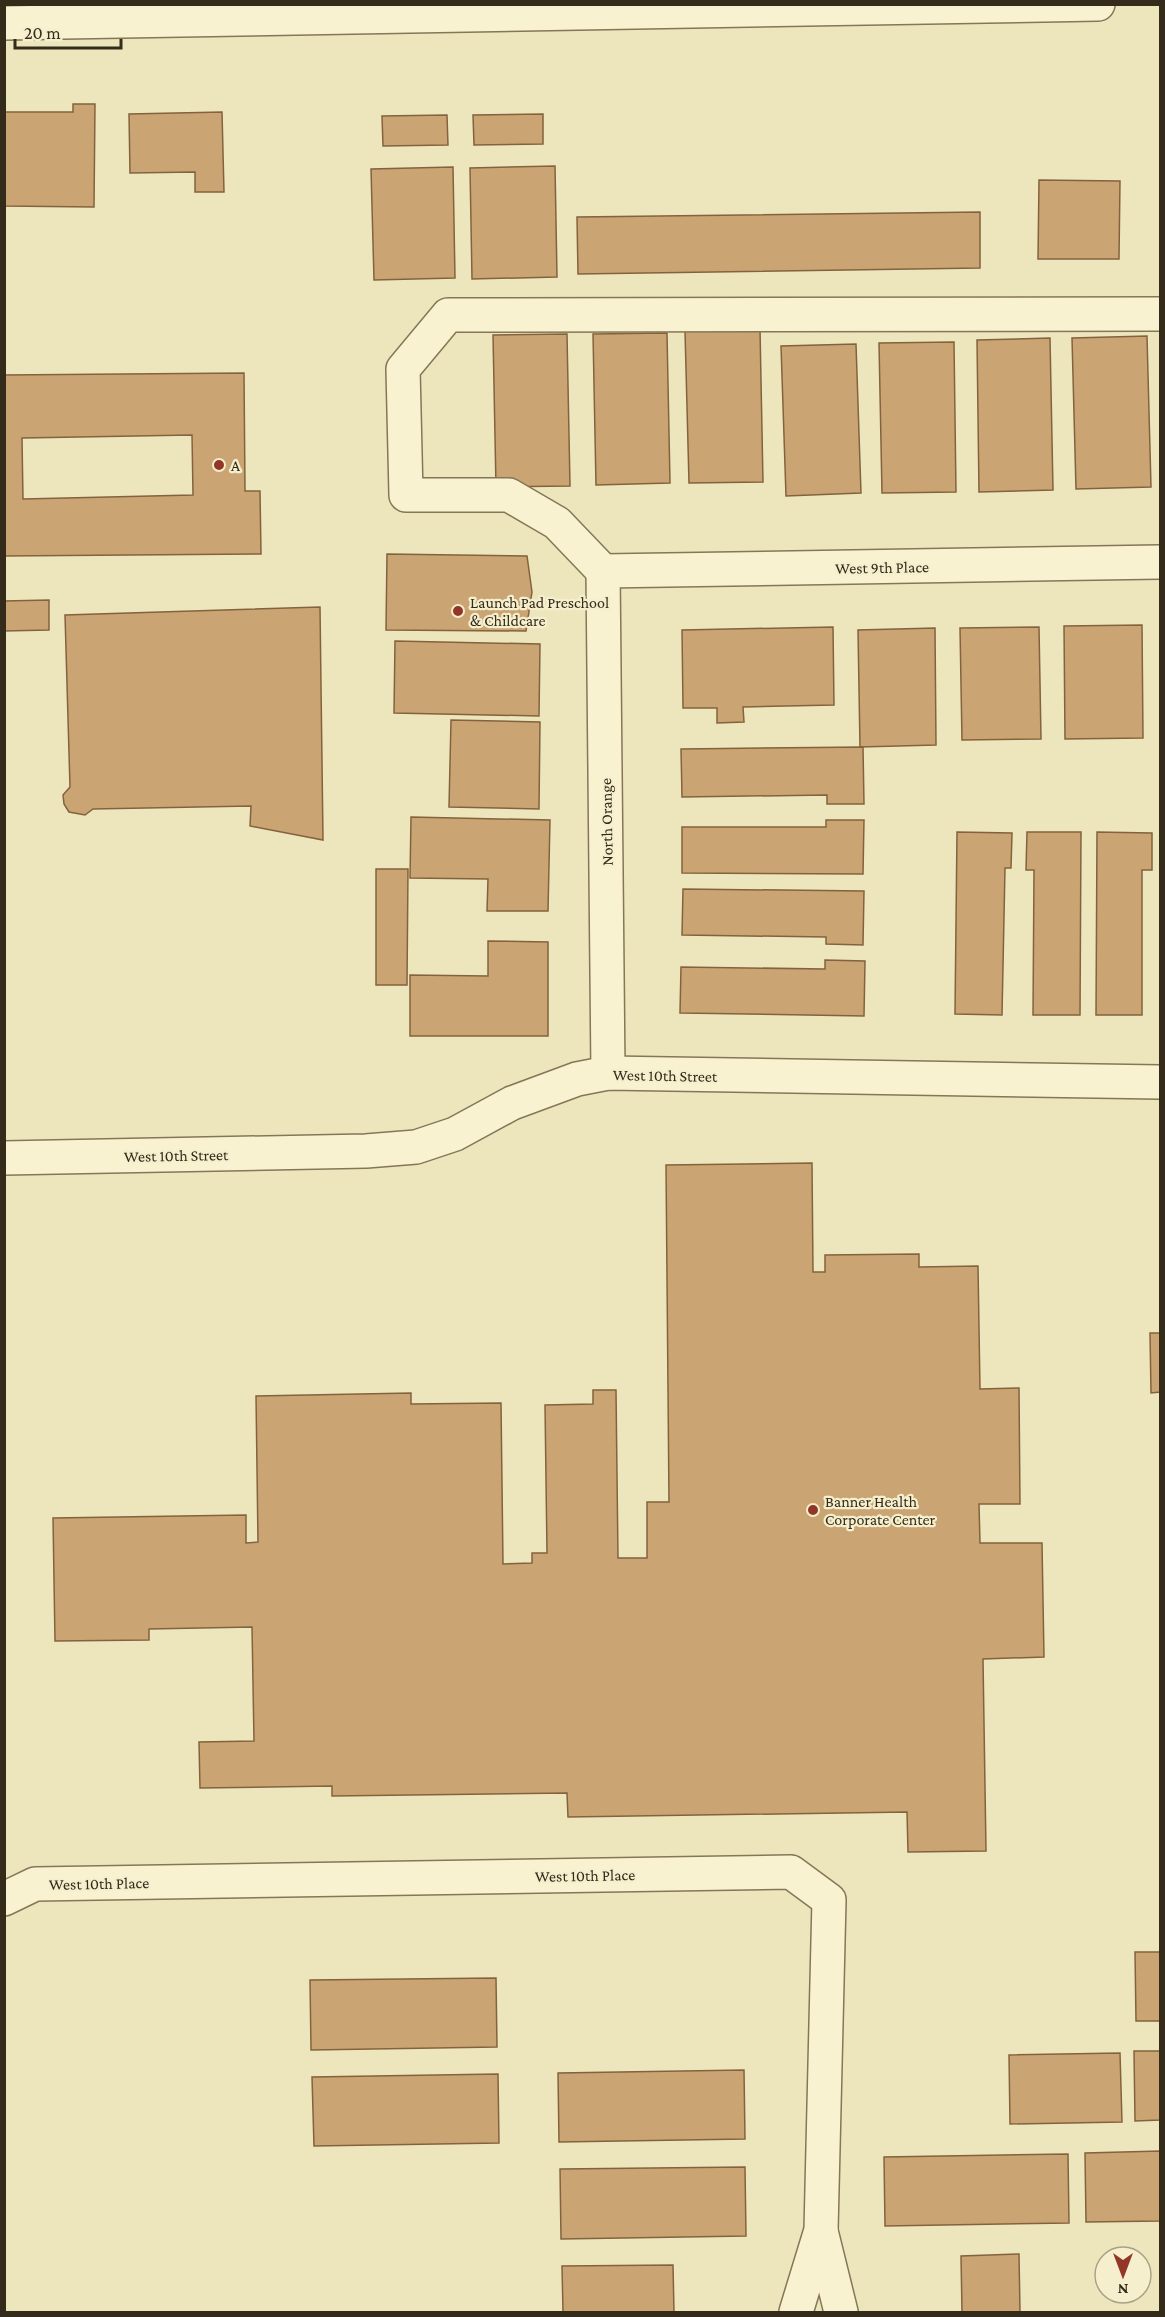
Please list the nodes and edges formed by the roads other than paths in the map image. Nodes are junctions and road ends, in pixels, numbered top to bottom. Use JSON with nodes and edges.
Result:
{"nodes":[{"id":1,"x":1098,"y":4,"type":"edge"},
{"id":2,"x":964,"y":6,"type":"edge"},
{"id":3,"x":621,"y":9,"type":"edge"},
{"id":4,"x":4,"y":23,"type":"edge"},
{"id":5,"x":1161,"y":314,"type":"edge"},
{"id":6,"x":1161,"y":562,"type":"edge"},
{"id":7,"x":603,"y":571,"type":"junction"},
{"id":8,"x":608,"y":1073,"type":"junction"},
{"id":9,"x":1161,"y":1082,"type":"edge"},
{"id":10,"x":4,"y":1158,"type":"edge"},
{"id":11,"x":4,"y":1899,"type":"edge"},
{"id":12,"x":820,"y":2230,"type":"junction"},
{"id":13,"x":796,"y":2313,"type":"edge"},
{"id":14,"x":841,"y":2313,"type":"edge"}],
"edges":[{"from":1,"to":2,"type":"street"},
{"from":2,"to":3,"type":"street"},
{"from":3,"to":4,"type":"street"},
{"from":5,"to":7,"type":"street"},
{"from":6,"to":7,"type":"street","name":"West 9th Place"},
{"from":7,"to":8,"type":"street","name":"North Orange"},
{"from":8,"to":9,"type":"street","name":"West 10th Street"},
{"from":8,"to":10,"type":"street","name":"West 10th Street"},
{"from":11,"to":12,"type":"street","name":"West 10th Place"},
{"from":12,"to":13,"type":"street","name":"West 10th Place"},
{"from":12,"to":14,"type":"street","name":"West 10th Place"}]}
